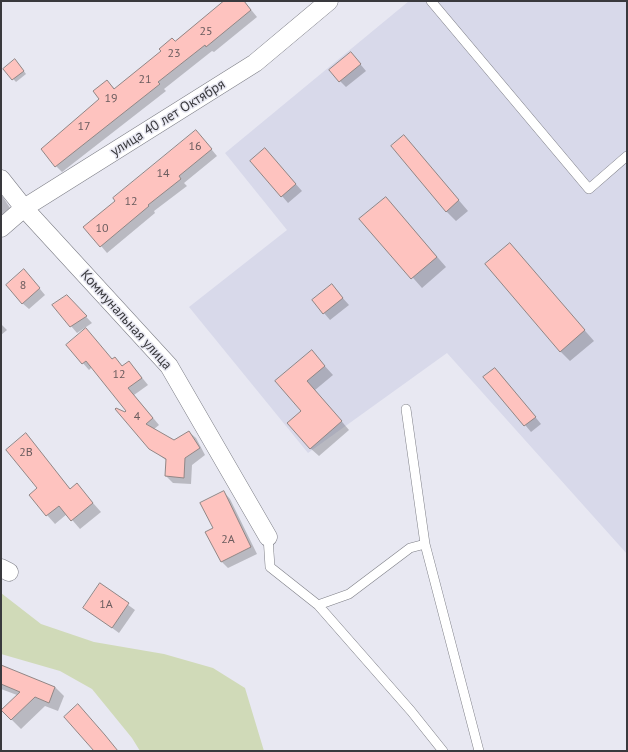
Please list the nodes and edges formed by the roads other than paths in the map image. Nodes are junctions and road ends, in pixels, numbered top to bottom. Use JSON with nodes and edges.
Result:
{"nodes":[{"id":1,"x":329,"y":1,"type":"edge"},
{"id":2,"x":430,"y":1,"type":"edge"},
{"id":3,"x":627,"y":156,"type":"edge"},
{"id":4,"x":1,"y":179,"type":"edge"},
{"id":5,"x":24,"y":208,"type":"junction"},
{"id":6,"x":1,"y":228,"type":"edge"},
{"id":7,"x":406,"y":409,"type":"dead end"},
{"id":8,"x":268,"y":537,"type":"joint"},
{"id":9,"x":425,"y":544,"type":"junction"},
{"id":10,"x":318,"y":605,"type":"junction"},
{"id":11,"x":443,"y":751,"type":"edge"},
{"id":12,"x":479,"y":751,"type":"edge"}],
"edges":[{"from":1,"to":5,"type":"street","name":"улица 40 лет Октября"},
{"from":2,"to":3,"type":"lane"},
{"from":4,"to":5,"type":"street","name":"Коммунальная улица"},
{"from":5,"to":6,"type":"street","name":"улица 40 лет Октября"},
{"from":5,"to":8,"type":"street","name":"Коммунальная улица"},
{"from":7,"to":9,"type":"lane"},
{"from":8,"to":10,"type":"lane"},
{"from":9,"to":10,"type":"lane"},
{"from":9,"to":12,"type":"lane"},
{"from":10,"to":11,"type":"lane"}]}
